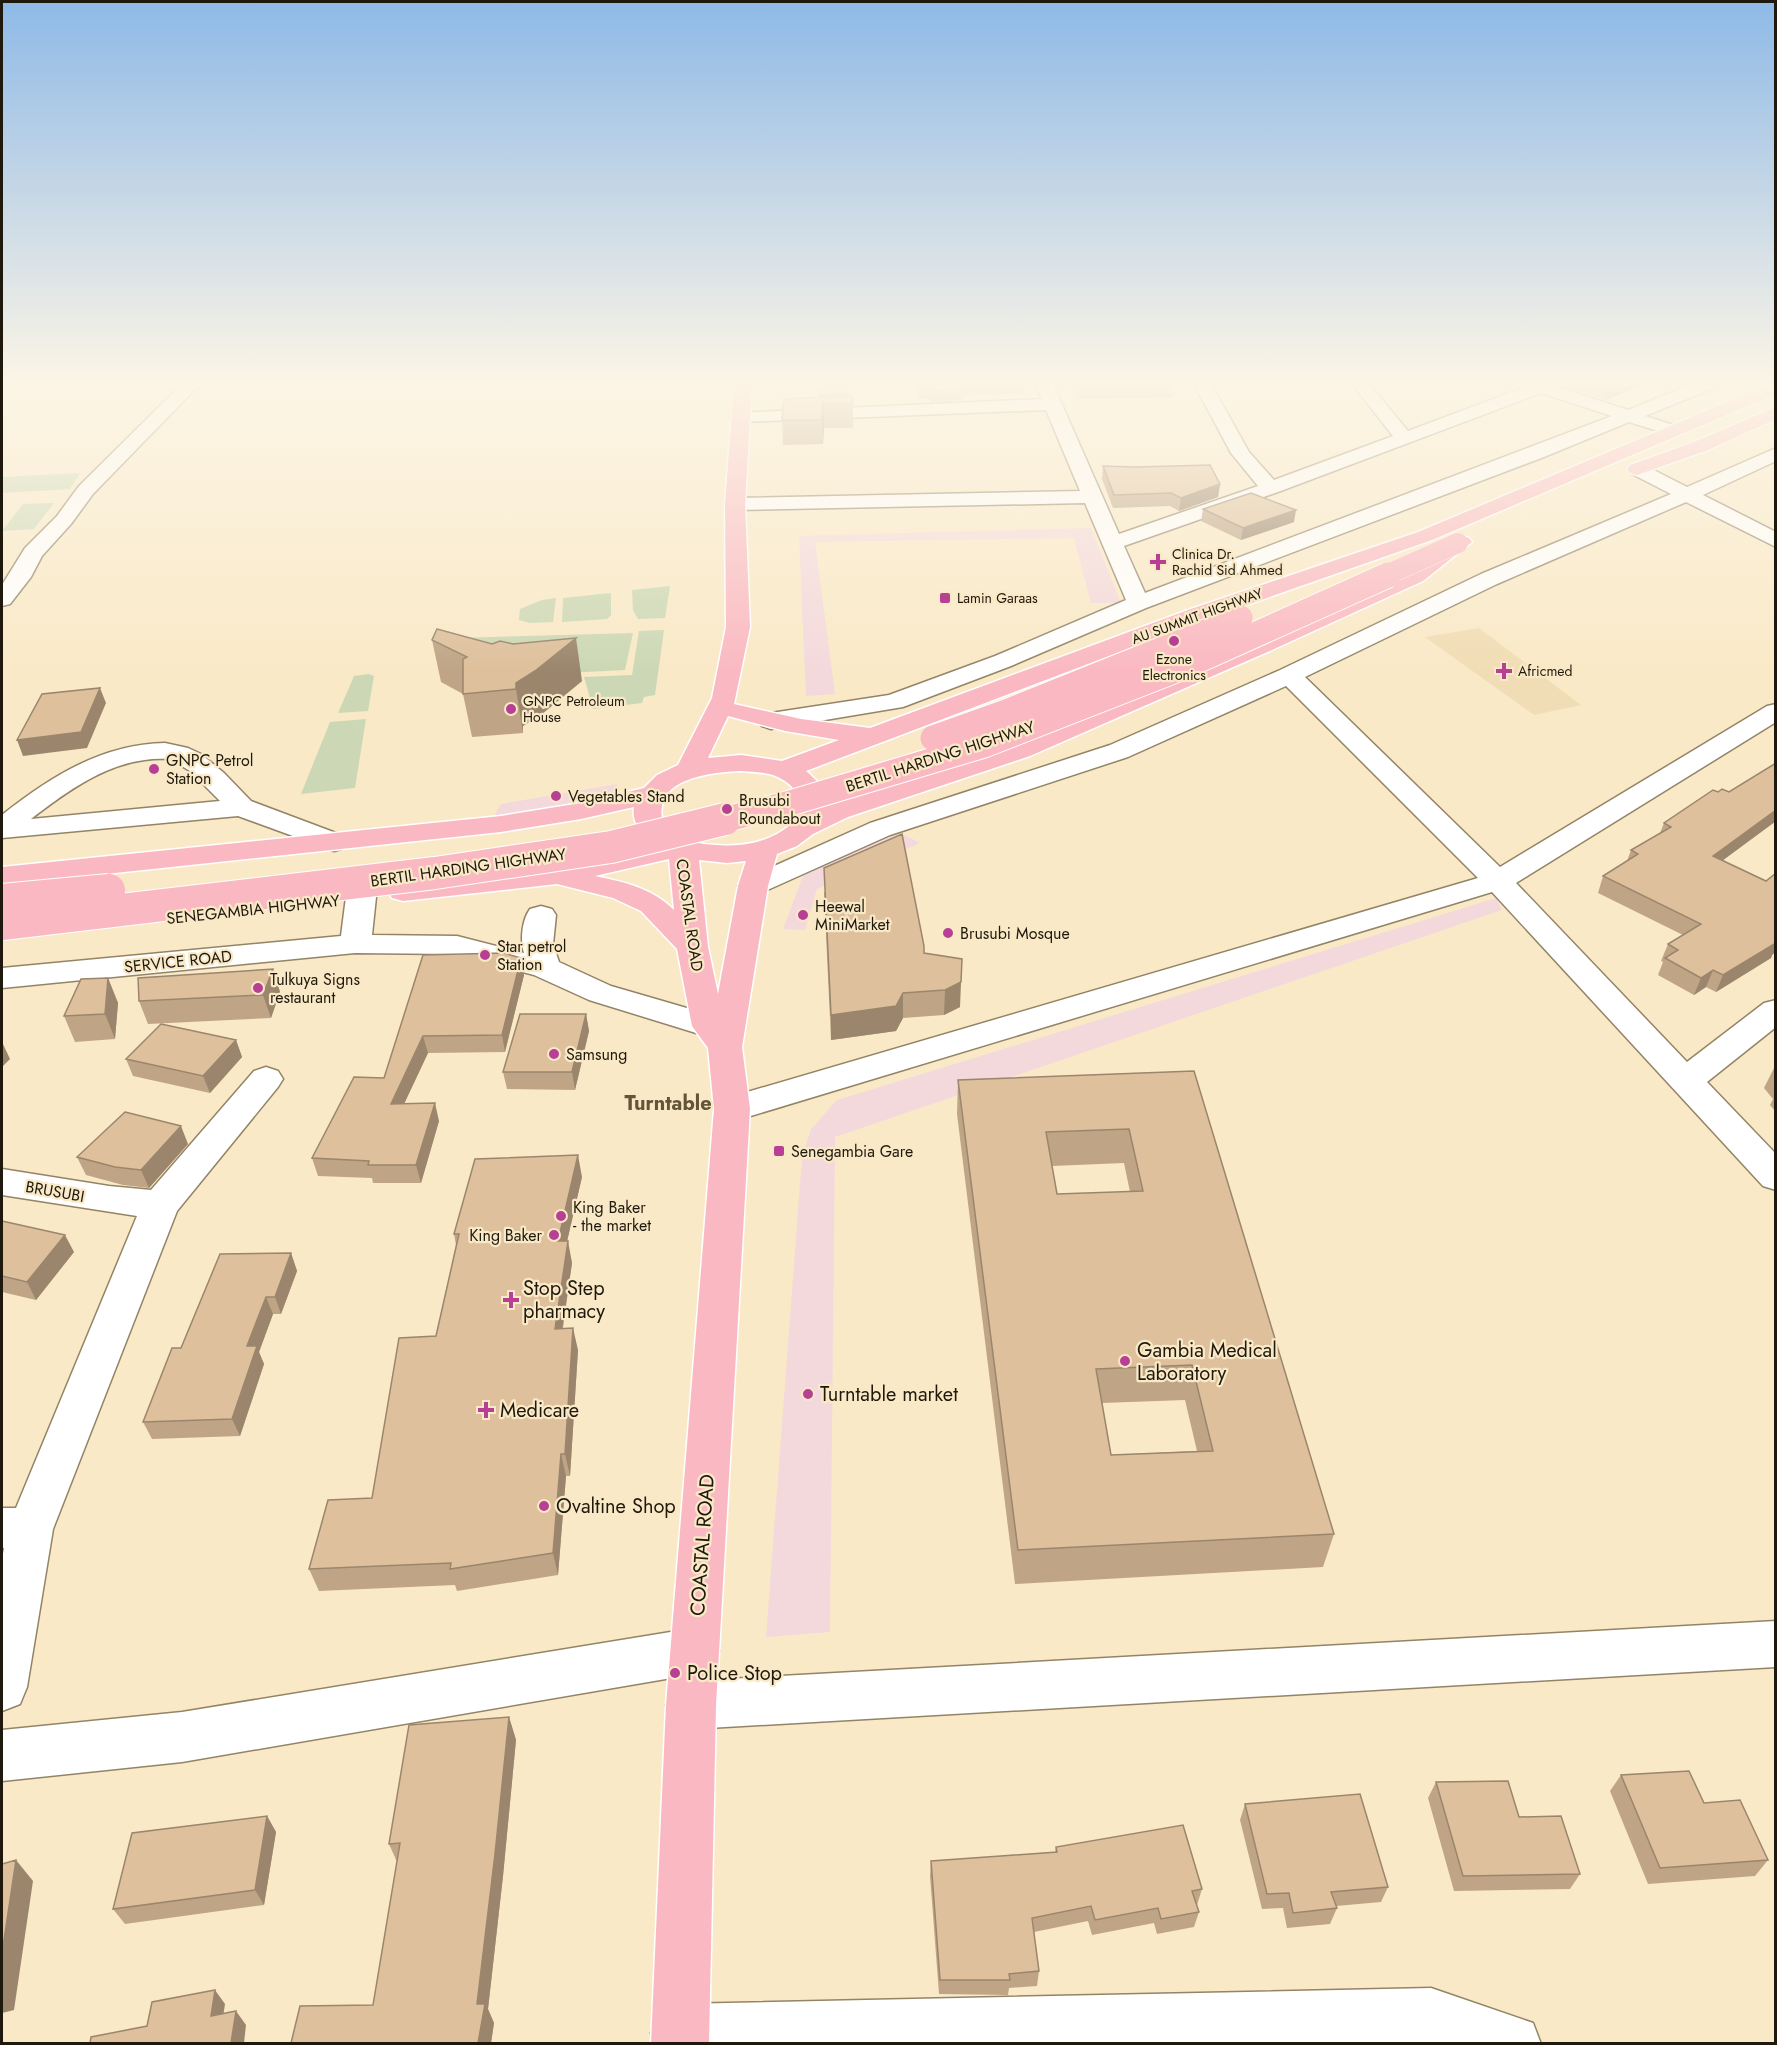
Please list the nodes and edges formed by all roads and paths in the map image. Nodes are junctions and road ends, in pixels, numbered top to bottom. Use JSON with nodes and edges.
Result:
{"nodes":[{"id":1,"x":97,"y":479,"type":"edge"},
{"id":2,"x":736,"y":479,"type":"edge"},
{"id":3,"x":1084,"y":479,"type":"edge"},
{"id":4,"x":1261,"y":479,"type":"edge"},
{"id":5,"x":1294,"y":479,"type":"edge"},
{"id":6,"x":1467,"y":479,"type":"edge"},
{"id":7,"x":1559,"y":479,"type":"edge"},
{"id":8,"x":1659,"y":479,"type":"edge"},
{"id":9,"x":1721,"y":479,"type":"edge"},
{"id":10,"x":1272,"y":488,"type":"junction"},
{"id":11,"x":1689,"y":494,"type":"junction"},
{"id":12,"x":1091,"y":497,"type":"junction"},
{"id":13,"x":735,"y":504,"type":"junction"},
{"id":14,"x":1425,"y":536,"type":"junction"},
{"id":15,"x":1776,"y":541,"type":"edge"},
{"id":16,"x":1114,"y":543,"type":"junction"},
{"id":17,"x":27,"y":564,"type":"junction"},
{"id":18,"x":2,"y":565,"type":"edge"},
{"id":19,"x":2,"y":599,"type":"edge"},
{"id":20,"x":1138,"y":603,"type":"junction"},
{"id":21,"x":1289,"y":675,"type":"junction"},
{"id":22,"x":730,"y":704,"type":"junction"},
{"id":23,"x":1776,"y":711,"type":"edge"},
{"id":24,"x":771,"y":721,"type":"junction"},
{"id":25,"x":880,"y":735,"type":"junction"},
{"id":26,"x":775,"y":768,"type":"junction"},
{"id":27,"x":688,"y":771,"type":"junction"},
{"id":28,"x":653,"y":794,"type":"junction"},
{"id":29,"x":241,"y":807,"type":"junction"},
{"id":30,"x":806,"y":827,"type":"junction"},
{"id":31,"x":2,"y":829,"type":"edge"},
{"id":32,"x":334,"y":842,"type":"junction"},
{"id":33,"x":681,"y":848,"type":"junction"},
{"id":34,"x":764,"y":849,"type":"junction"},
{"id":35,"x":2,"y":876,"type":"edge"},
{"id":36,"x":554,"y":876,"type":"junction"},
{"id":37,"x":1498,"y":881,"type":"junction"},
{"id":38,"x":753,"y":886,"type":"junction"},
{"id":39,"x":361,"y":897,"type":"junction"},
{"id":40,"x":2,"y":900,"type":"edge"},
{"id":41,"x":541,"y":915,"type":"dead end"},
{"id":42,"x":2,"y":924,"type":"edge"},
{"id":43,"x":2,"y":937,"type":"edge"},
{"id":44,"x":355,"y":944,"type":"junction"},
{"id":45,"x":692,"y":948,"type":"junction"},
{"id":46,"x":545,"y":968,"type":"junction"},
{"id":47,"x":2,"y":978,"type":"edge"},
{"id":48,"x":1776,"y":1010,"type":"edge"},
{"id":49,"x":717,"y":1037,"type":"junction"},
{"id":50,"x":266,"y":1079,"type":"dead end"},
{"id":51,"x":1686,"y":1080,"type":"junction"},
{"id":52,"x":732,"y":1109,"type":"junction"},
{"id":53,"x":1776,"y":1177,"type":"edge"},
{"id":54,"x":2,"y":1182,"type":"edge"},
{"id":55,"x":160,"y":1205,"type":"junction"},
{"id":56,"x":16,"y":1529,"type":"edge"},
{"id":57,"x":1776,"y":1644,"type":"edge"},
{"id":58,"x":695,"y":1652,"type":"junction"},
{"id":59,"x":2,"y":1687,"type":"edge"},
{"id":60,"x":691,"y":1705,"type":"junction"},
{"id":61,"x":2,"y":1756,"type":"edge"},
{"id":62,"x":680,"y":2038,"type":"edge"},
{"id":63,"x":1512,"y":2043,"type":"edge"}],
"edges":[{"from":1,"to":17,"type":"street"},
{"from":2,"to":13,"type":"main road"},
{"from":3,"to":12,"type":"street"},
{"from":4,"to":10,"type":"street"},
{"from":5,"to":10,"type":"street"},
{"from":6,"to":20,"type":"street"},
{"from":7,"to":14,"type":"main road","name":"AU SUMMIT HIGHWAY"},
{"from":8,"to":11,"type":"street"},
{"from":9,"to":11,"type":"street"},
{"from":10,"to":16,"type":"street"},
{"from":11,"to":15,"type":"street"},
{"from":11,"to":21,"type":"street"},
{"from":12,"to":13,"type":"street"},
{"from":12,"to":16,"type":"street"},
{"from":13,"to":22,"type":"main road"},
{"from":14,"to":25,"type":"main road","name":"AU SUMMIT HIGHWAY"},
{"from":14,"to":40,"type":"main road","name":"BERTIL HARDING HIGHWAY","bridge":true},
{"from":16,"to":20,"type":"street"},
{"from":17,"to":18,"type":"street"},
{"from":17,"to":19,"type":"street"},
{"from":20,"to":24,"type":"street"},
{"from":21,"to":37,"type":"street"},
{"from":21,"to":38,"type":"street"},
{"from":22,"to":24,"type":"main road"},
{"from":22,"to":26,"type":"main road"},
{"from":22,"to":27,"type":"main road"},
{"from":23,"to":37,"type":"street"},
{"from":24,"to":25,"type":"main road"},
{"from":25,"to":26,"type":"main road","name":"AU SUMMIT HIGHWAY"},
{"from":26,"to":27,"type":"main road"},
{"from":26,"to":30,"type":"main road"},
{"from":27,"to":28,"type":"main road"},
{"from":28,"to":32,"type":"main road"},
{"from":28,"to":33,"type":"main road"},
{"from":29,"to":31,"type":"street"},
{"from":29,"to":31,"type":"street"},
{"from":29,"to":32,"type":"street"},
{"from":30,"to":34,"type":"main road"},
{"from":30,"to":42,"type":"main road","name":"BERTIL HARDING HIGHWAY","bridge":true},
{"from":32,"to":35,"type":"main road"},
{"from":33,"to":34,"type":"main road"},
{"from":33,"to":36,"type":"main road","name":"SENEGAMBIA HIGHWAY"},
{"from":33,"to":45,"type":"main road","name":"COASTAL ROAD"},
{"from":34,"to":38,"type":"main road","name":"COASTAL ROAD"},
{"from":36,"to":39,"type":"main road","name":"SENEGAMBIA HIGHWAY"},
{"from":36,"to":45,"type":"main road"},
{"from":37,"to":51,"type":"street"},
{"from":37,"to":52,"type":"street"},
{"from":38,"to":49,"type":"main road","name":"COASTAL ROAD"},
{"from":39,"to":43,"type":"main road","name":"SENEGAMBIA HIGHWAY"},
{"from":39,"to":44,"type":"street"},
{"from":41,"to":46,"type":"street"},
{"from":44,"to":46,"type":"street","name":"SERVICE ROAD"},
{"from":44,"to":47,"type":"street","name":"SERVICE ROAD"},
{"from":45,"to":49,"type":"main road","name":"COASTAL ROAD"},
{"from":46,"to":49,"type":"street","name":"SERVICE ROAD"},
{"from":48,"to":51,"type":"street"},
{"from":49,"to":52,"type":"main road","name":"COASTAL ROAD"},
{"from":50,"to":55,"type":"street"},
{"from":51,"to":53,"type":"street"},
{"from":52,"to":58,"type":"main road","name":"COASTAL ROAD"},
{"from":54,"to":55,"type":"street","name":"BRUSUBI"},
{"from":55,"to":56,"type":"street"},
{"from":56,"to":59,"type":"street"},
{"from":57,"to":60,"type":"street"},
{"from":58,"to":60,"type":"main road","name":"COASTAL ROAD"},
{"from":58,"to":61,"type":"street"},
{"from":60,"to":62,"type":"main road","name":"COASTAL ROAD"},
{"from":62,"to":63,"type":"street"}]}
